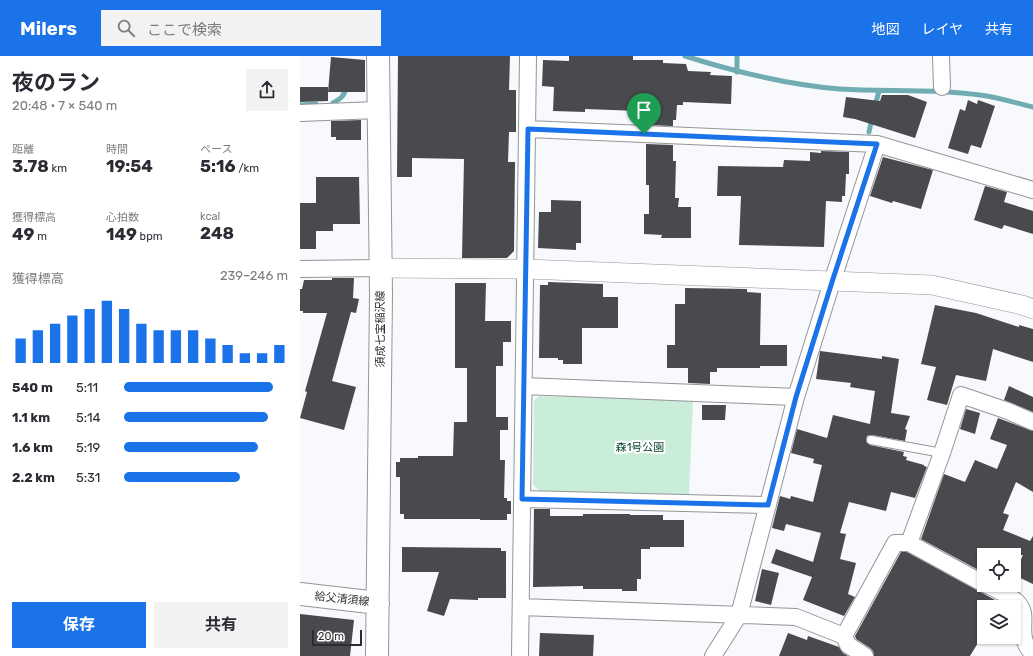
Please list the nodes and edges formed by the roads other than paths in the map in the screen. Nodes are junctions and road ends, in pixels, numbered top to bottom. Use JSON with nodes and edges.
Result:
{"nodes":[{"id":1,"x":378,"y":56,"type":"edge"},
{"id":2,"x":528,"y":56,"type":"edge"},
{"id":3,"x":941,"y":56,"type":"edge"},
{"id":4,"x":942,"y":87,"type":"dead end"},
{"id":5,"x":378,"y":110,"type":"junction"},
{"id":6,"x":300,"y":113,"type":"edge"},
{"id":7,"x":528,"y":129,"type":"junction"},
{"id":8,"x":877,"y":144,"type":"junction"},
{"id":9,"x":1033,"y":190,"type":"edge"},
{"id":10,"x":300,"y":268,"type":"edge"},
{"id":11,"x":381,"y":268,"type":"junction"},
{"id":12,"x":526,"y":270,"type":"junction"},
{"id":13,"x":832,"y":282,"type":"junction"},
{"id":14,"x":1033,"y":309,"type":"edge"},
{"id":15,"x":524,"y":386,"type":"junction"},
{"id":16,"x":796,"y":397,"type":"junction"},
{"id":17,"x":1033,"y":422,"type":"edge"},
{"id":18,"x":871,"y":440,"type":"dead end"},
{"id":19,"x":942,"y":454,"type":"junction"},
{"id":20,"x":522,"y":499,"type":"junction"},
{"id":21,"x":768,"y":505,"type":"junction"},
{"id":22,"x":908,"y":543,"type":"junction"},
{"id":23,"x":977,"y":580,"type":"edge"},
{"id":24,"x":1000,"y":592,"type":"edge"},
{"id":25,"x":300,"y":594,"type":"edge"},
{"id":26,"x":378,"y":603,"type":"junction"},
{"id":27,"x":521,"y":608,"type":"junction"},
{"id":28,"x":739,"y":615,"type":"junction"},
{"id":29,"x":844,"y":636,"type":"junction"},
{"id":30,"x":1033,"y":654,"type":"edge"},
{"id":31,"x":377,"y":656,"type":"edge"},
{"id":32,"x":520,"y":656,"type":"edge"},
{"id":33,"x":713,"y":656,"type":"edge"},
{"id":34,"x":865,"y":656,"type":"edge"}],
"edges":[{"from":1,"to":5,"type":"main road","name":"須成七宝稲沢線"},
{"from":2,"to":7,"type":"street"},
{"from":3,"to":4,"type":"street"},
{"from":5,"to":6,"type":"street"},
{"from":5,"to":11,"type":"main road","name":"須成七宝稲沢線"},
{"from":7,"to":8,"type":"street"},
{"from":7,"to":12,"type":"street"},
{"from":8,"to":9,"type":"street"},
{"from":8,"to":13,"type":"street"},
{"from":10,"to":11,"type":"street"},
{"from":11,"to":12,"type":"street"},
{"from":11,"to":26,"type":"main road","name":"須成七宝稲沢線"},
{"from":12,"to":13,"type":"street"},
{"from":12,"to":15,"type":"street"},
{"from":13,"to":14,"type":"street"},
{"from":13,"to":16,"type":"street"},
{"from":15,"to":16,"type":"street"},
{"from":15,"to":20,"type":"street"},
{"from":16,"to":21,"type":"street"},
{"from":17,"to":19,"type":"street"},
{"from":18,"to":19,"type":"lane"},
{"from":19,"to":22,"type":"street"},
{"from":20,"to":21,"type":"street"},
{"from":20,"to":27,"type":"street"},
{"from":21,"to":28,"type":"street"},
{"from":22,"to":23,"type":"street"},
{"from":22,"to":29,"type":"street"},
{"from":24,"to":30,"type":"street"},
{"from":25,"to":26,"type":"main road","name":"給父清須線"},
{"from":26,"to":31,"type":"main road","name":"給父清須線"},
{"from":27,"to":28,"type":"street"},
{"from":27,"to":32,"type":"street"},
{"from":28,"to":29,"type":"street"},
{"from":28,"to":33,"type":"street"},
{"from":29,"to":34,"type":"street"}]}
